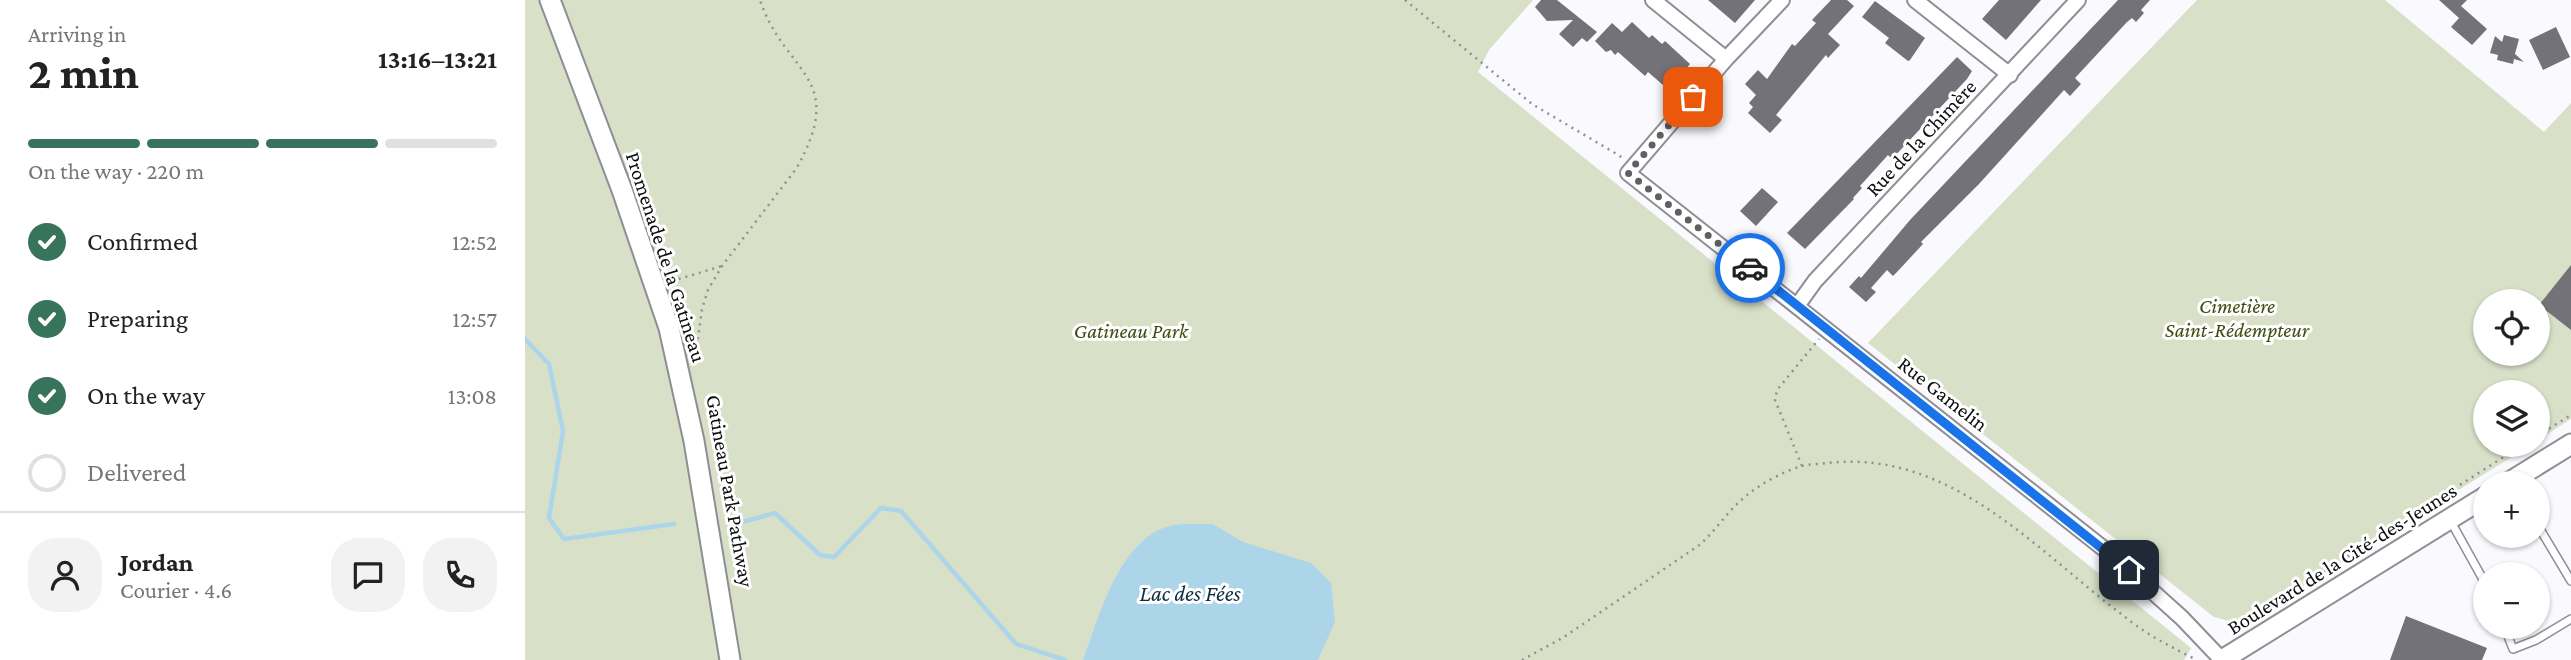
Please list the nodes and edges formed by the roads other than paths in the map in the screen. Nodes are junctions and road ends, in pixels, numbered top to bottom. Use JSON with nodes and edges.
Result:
{"nodes":[{"id":1,"x":550,"y":0,"type":"edge"},
{"id":2,"x":1653,"y":0,"type":"edge"},
{"id":3,"x":1781,"y":0,"type":"edge"},
{"id":4,"x":1915,"y":0,"type":"edge"},
{"id":5,"x":2078,"y":0,"type":"edge"},
{"id":6,"x":1726,"y":59,"type":"junction"},
{"id":7,"x":2010,"y":75,"type":"junction"},
{"id":8,"x":1797,"y":306,"type":"junction"},
{"id":9,"x":2571,"y":444,"type":"edge"},
{"id":10,"x":2528,"y":471,"type":"edge"},
{"id":11,"x":2473,"y":505,"type":"edge"},
{"id":12,"x":2450,"y":519,"type":"junction"},
{"id":13,"x":2550,"y":545,"type":"edge"},
{"id":14,"x":2474,"y":562,"type":"edge"},
{"id":15,"x":2571,"y":580,"type":"edge"},
{"id":16,"x":2571,"y":619,"type":"edge"},
{"id":17,"x":2550,"y":632,"type":"edge"},
{"id":18,"x":2509,"y":639,"type":"edge"},
{"id":19,"x":2538,"y":639,"type":"edge"},
{"id":20,"x":730,"y":660,"type":"edge"},
{"id":21,"x":2222,"y":660,"type":"edge"}],
"edges":[{"from":1,"to":20,"type":"street","name":"Promenade de la Gatineau"},
{"from":2,"to":6,"type":"street"},
{"from":3,"to":6,"type":"street"},
{"from":4,"to":7,"type":"street"},
{"from":5,"to":7,"type":"street","name":"Rue de la Chimère"},
{"from":6,"to":8,"type":"street","name":"Rue Gamelin"},
{"from":7,"to":8,"type":"street","name":"Rue de la Chimère"},
{"from":8,"to":21,"type":"street","name":"Rue Gamelin"},
{"from":9,"to":10,"type":"street"},
{"from":11,"to":12,"type":"street","name":"Boulevard de la Cité-des-Jeunes"},
{"from":12,"to":14,"type":"lane"},
{"from":12,"to":21,"type":"street","name":"Boulevard de la Cité-des-Jeunes"},
{"from":13,"to":15,"type":"lane"},
{"from":16,"to":17,"type":"lane"},
{"from":18,"to":19,"type":"lane"}]}
